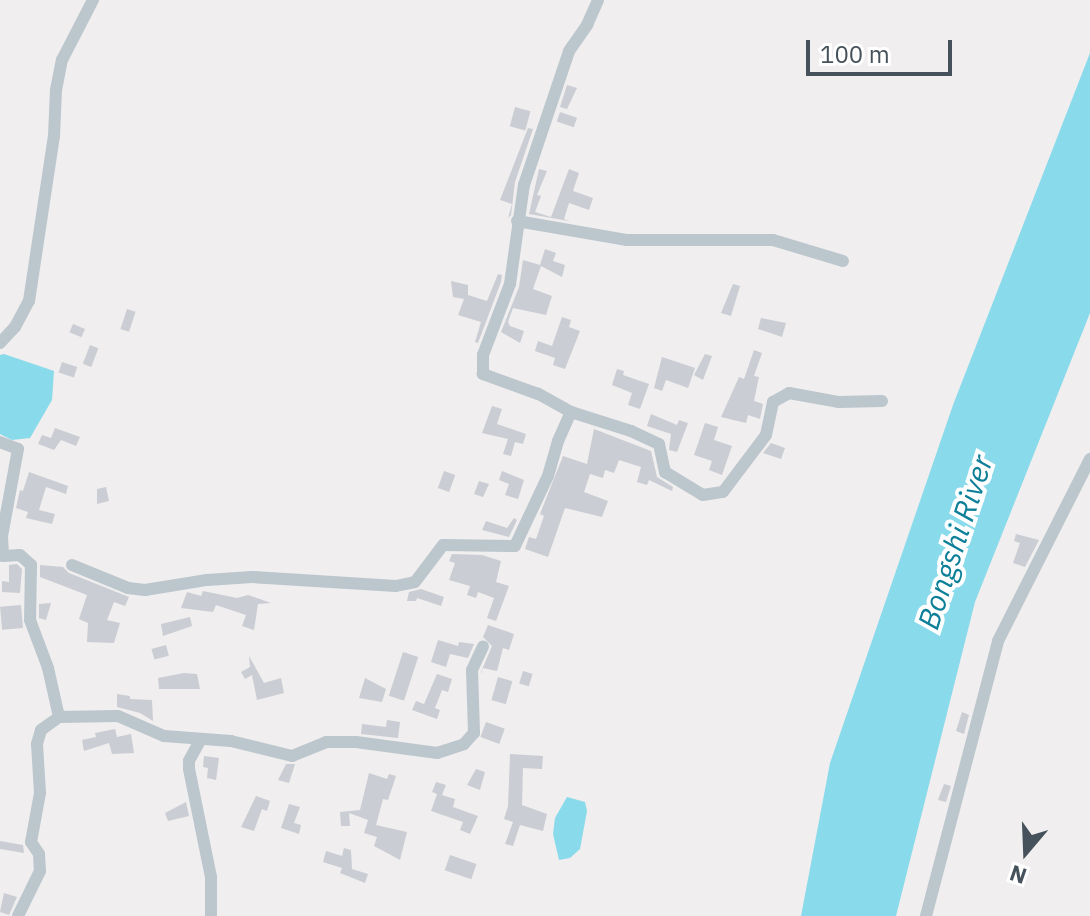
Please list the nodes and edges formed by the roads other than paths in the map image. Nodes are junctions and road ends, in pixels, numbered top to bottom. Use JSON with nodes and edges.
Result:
{"nodes":[{"id":1,"x":93,"y":0,"type":"edge"},
{"id":2,"x":598,"y":0,"type":"edge"},
{"id":3,"x":517,"y":221,"type":"junction"},
{"id":4,"x":843,"y":261,"type":"dead end"},
{"id":5,"x":0,"y":343,"type":"edge"},
{"id":6,"x":882,"y":401,"type":"dead end"},
{"id":7,"x":571,"y":412,"type":"junction"},
{"id":8,"x":0,"y":442,"type":"edge"},
{"id":9,"x":1090,"y":459,"type":"edge"},
{"id":10,"x":2,"y":556,"type":"edge"},
{"id":11,"x":72,"y":565,"type":"dead end"},
{"id":12,"x":483,"y":646,"type":"dead end"},
{"id":13,"x":59,"y":717,"type":"junction"},
{"id":14,"x":201,"y":739,"type":"junction"},
{"id":15,"x":18,"y":916,"type":"edge"},
{"id":16,"x":211,"y":916,"type":"edge"},
{"id":17,"x":926,"y":916,"type":"edge"}],
"edges":[{"from":1,"to":5,"type":"street"},
{"from":2,"to":3,"type":"street"},
{"from":3,"to":4,"type":"street"},
{"from":3,"to":7,"type":"street"},
{"from":6,"to":7,"type":"street"},
{"from":7,"to":11,"type":"street"},
{"from":8,"to":10,"type":"street"},
{"from":9,"to":17,"type":"street"},
{"from":10,"to":13,"type":"street"},
{"from":12,"to":14,"type":"street"},
{"from":13,"to":14,"type":"street"},
{"from":13,"to":15,"type":"street"},
{"from":14,"to":16,"type":"street"}]}
